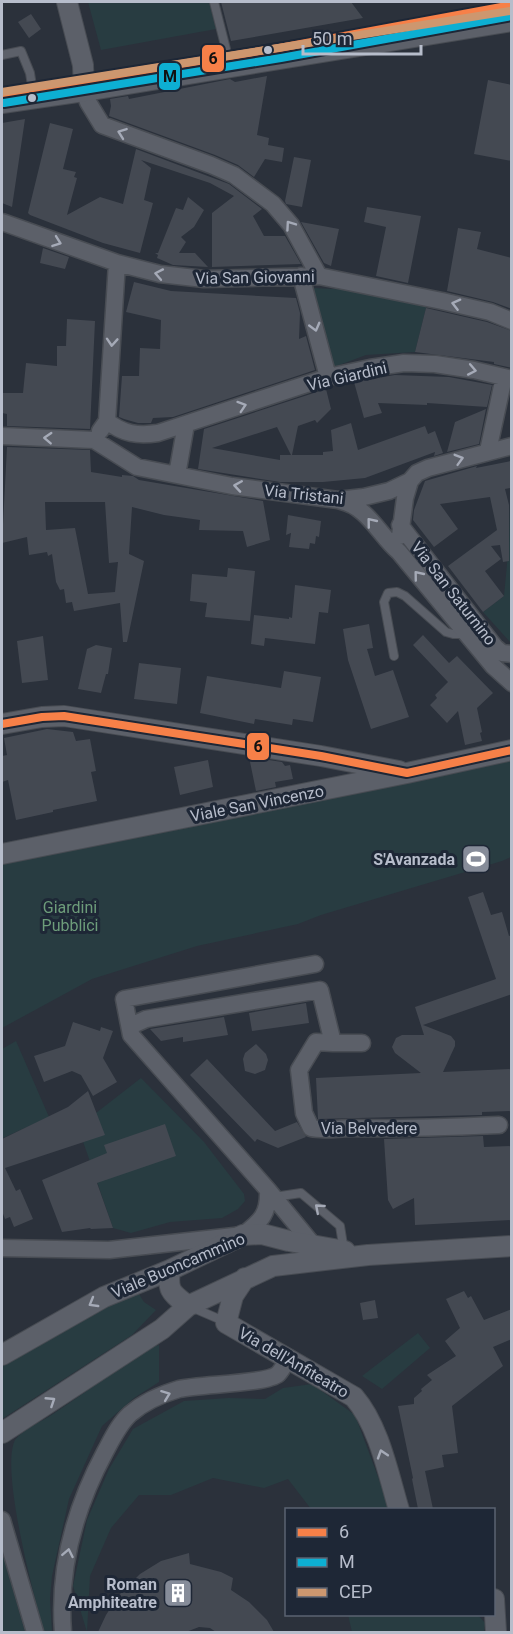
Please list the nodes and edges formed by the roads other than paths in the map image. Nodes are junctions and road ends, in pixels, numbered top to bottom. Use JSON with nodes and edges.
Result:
{"nodes":[{"id":1,"x":67,"y":2,"type":"edge"},
{"id":2,"x":214,"y":2,"type":"edge"},
{"id":3,"x":509,"y":9,"type":"edge"},
{"id":4,"x":2,"y":55,"type":"edge"},
{"id":5,"x":229,"y":62,"type":"junction"},
{"id":6,"x":84,"y":85,"type":"junction"},
{"id":7,"x":2,"y":93,"type":"edge"},
{"id":8,"x":33,"y":93,"type":"junction"},
{"id":9,"x":2,"y":103,"type":"edge"},
{"id":10,"x":2,"y":222,"type":"edge"},
{"id":11,"x":117,"y":263,"type":"junction"},
{"id":12,"x":301,"y":276,"type":"junction"},
{"id":13,"x":319,"y":276,"type":"junction"},
{"id":14,"x":512,"y":321,"type":"edge"},
{"id":15,"x":328,"y":377,"type":"junction"},
{"id":16,"x":508,"y":378,"type":"edge"},
{"id":17,"x":107,"y":421,"type":"junction"},
{"id":18,"x":186,"y":424,"type":"junction"},
{"id":19,"x":136,"y":435,"type":"junction"},
{"id":20,"x":2,"y":436,"type":"edge"},
{"id":21,"x":94,"y":440,"type":"junction"},
{"id":22,"x":512,"y":446,"type":"edge"},
{"id":23,"x":488,"y":451,"type":"junction"},
{"id":24,"x":128,"y":463,"type":"junction"},
{"id":25,"x":177,"y":475,"type":"junction"},
{"id":26,"x":410,"y":481,"type":"junction"},
{"id":27,"x":338,"y":500,"type":"junction"},
{"id":28,"x":400,"y":525,"type":"junction"},
{"id":29,"x":399,"y":552,"type":"junction"},
{"id":30,"x":467,"y":634,"type":"junction"},
{"id":31,"x":512,"y":654,"type":"edge"},
{"id":32,"x":394,"y":656,"type":"dead end"},
{"id":33,"x":512,"y":683,"type":"edge"},
{"id":34,"x":2,"y":724,"type":"edge"},
{"id":35,"x":512,"y":750,"type":"edge"},
{"id":36,"x":334,"y":758,"type":"junction"},
{"id":37,"x":407,"y":773,"type":"junction"},
{"id":38,"x":328,"y":789,"type":"junction"},
{"id":39,"x":2,"y":854,"type":"edge"},
{"id":40,"x":315,"y":964,"type":"dead end"},
{"id":41,"x":130,"y":1029,"type":"junction"},
{"id":42,"x":333,"y":1043,"type":"junction"},
{"id":43,"x":362,"y":1043,"type":"dead end"},
{"id":44,"x":499,"y":1125,"type":"dead end"},
{"id":45,"x":271,"y":1194,"type":"junction"},
{"id":46,"x":289,"y":1217,"type":"junction"},
{"id":47,"x":243,"y":1235,"type":"junction"},
{"id":48,"x":289,"y":1241,"type":"junction"},
{"id":49,"x":168,"y":1244,"type":"junction"},
{"id":50,"x":314,"y":1246,"type":"junction"},
{"id":51,"x":512,"y":1246,"type":"edge"},
{"id":52,"x":2,"y":1248,"type":"edge"},
{"id":53,"x":345,"y":1251,"type":"junction"},
{"id":54,"x":368,"y":1255,"type":"junction"},
{"id":55,"x":273,"y":1266,"type":"junction"},
{"id":56,"x":170,"y":1270,"type":"junction"},
{"id":57,"x":245,"y":1278,"type":"junction"},
{"id":58,"x":188,"y":1306,"type":"junction"},
{"id":59,"x":226,"y":1323,"type":"junction"},
{"id":60,"x":2,"y":1355,"type":"edge"},
{"id":61,"x":289,"y":1359,"type":"junction"},
{"id":62,"x":2,"y":1433,"type":"edge"},
{"id":63,"x":399,"y":1508,"type":"edge"},
{"id":64,"x":2,"y":1520,"type":"edge"},
{"id":65,"x":495,"y":1616,"type":"edge"},
{"id":66,"x":35,"y":1632,"type":"edge"},
{"id":67,"x":63,"y":1632,"type":"edge"},
{"id":68,"x":496,"y":1632,"type":"edge"}],
"edges":[{"from":1,"to":6,"type":"street"},
{"from":2,"to":5,"type":"lane"},
{"from":3,"to":5,"type":"street"},
{"from":4,"to":8,"type":"lane"},
{"from":5,"to":6,"type":"street"},
{"from":6,"to":8,"type":"street"},
{"from":13,"to":6,"type":"street","one_way":true},
{"from":7,"to":8,"type":"lane"},
{"from":8,"to":9,"type":"street"},
{"from":10,"to":11,"type":"street","name":"Via San Giovanni","one_way":true},
{"from":12,"to":11,"type":"street","name":"Via San Giovanni","one_way":true},
{"from":11,"to":17,"type":"street","one_way":true},
{"from":12,"to":13,"type":"street","name":"Via San Giovanni"},
{"from":12,"to":15,"type":"street","one_way":true},
{"from":14,"to":13,"type":"street","name":"Via San Giovanni","one_way":true},
{"from":15,"to":16,"type":"street","name":"Via Giardini","one_way":true},
{"from":18,"to":15,"type":"street","name":"Via Giardini","one_way":true},
{"from":16,"to":23,"type":"street"},
{"from":17,"to":19,"type":"street"},
{"from":17,"to":21,"type":"street"},
{"from":18,"to":19,"type":"street","name":"Via Giardini"},
{"from":18,"to":25,"type":"street"},
{"from":19,"to":24,"type":"street"},
{"from":21,"to":20,"type":"street","one_way":true},
{"from":21,"to":24,"type":"street"},
{"from":22,"to":23,"type":"street","name":"Via Tristani"},
{"from":26,"to":23,"type":"street","name":"Via Tristani","one_way":true},
{"from":24,"to":25,"type":"street","name":"Via Tristani"},
{"from":27,"to":25,"type":"street","name":"Via Tristani","one_way":true},
{"from":26,"to":27,"type":"street","name":"Via Tristani"},
{"from":26,"to":28,"type":"street","name":"Via San Saturnino"},
{"from":29,"to":27,"type":"street","name":"Via San Saturnino","one_way":true},
{"from":28,"to":29,"type":"street","name":"Via San Saturnino"},
{"from":28,"to":31,"type":"street","name":"Via San Saturnino"},
{"from":30,"to":29,"type":"street","name":"Via San Saturnino","one_way":true},
{"from":30,"to":32,"type":"lane"},
{"from":30,"to":33,"type":"street","name":"Via San Saturnino"},
{"from":34,"to":36,"type":"street"},
{"from":35,"to":37,"type":"street","name":"Viale San Vincenzo"},
{"from":36,"to":37,"type":"street"},
{"from":36,"to":38,"type":"street"},
{"from":37,"to":38,"type":"street","name":"Viale San Vincenzo"},
{"from":38,"to":39,"type":"street","name":"Viale San Vincenzo"},
{"from":40,"to":41,"type":"street"},
{"from":41,"to":42,"type":"street"},
{"from":41,"to":45,"type":"street"},
{"from":42,"to":43,"type":"street","name":"Via Belvedere"},
{"from":42,"to":44,"type":"street","name":"Via Belvedere"},
{"from":45,"to":46,"type":"street"},
{"from":45,"to":47,"type":"street"},
{"from":53,"to":45,"type":"lane","one_way":true},
{"from":46,"to":48,"type":"street"},
{"from":46,"to":50,"type":"street"},
{"from":47,"to":48,"type":"street","name":"Viale Buoncammino"},
{"from":47,"to":49,"type":"street"},
{"from":47,"to":56,"type":"street","name":"Viale Buoncammino"},
{"from":48,"to":50,"type":"street","name":"Viale Buoncammino"},
{"from":48,"to":55,"type":"street"},
{"from":49,"to":52,"type":"street"},
{"from":49,"to":56,"type":"street"},
{"from":50,"to":53,"type":"street","name":"Viale Buoncammino"},
{"from":51,"to":54,"type":"street","name":"Viale Buoncammino"},
{"from":53,"to":54,"type":"street","name":"Viale Buoncammino"},
{"from":54,"to":55,"type":"street","name":"Viale Buoncammino"},
{"from":55,"to":57,"type":"street","name":"Viale Buoncammino"},
{"from":56,"to":58,"type":"street"},
{"from":56,"to":60,"type":"street","name":"Viale Buoncammino","one_way":true},
{"from":57,"to":58,"type":"street","name":"Viale Buoncammino"},
{"from":57,"to":59,"type":"street"},
{"from":58,"to":59,"type":"lane","name":"Via dell'Anfiteatro"},
{"from":62,"to":58,"type":"street","name":"Viale Buoncammino","one_way":true},
{"from":59,"to":61,"type":"street","name":"Via dell'Anfiteatro"},
{"from":63,"to":61,"type":"street","name":"Via dell'Anfiteatro","one_way":true},
{"from":67,"to":61,"type":"street","one_way":true},
{"from":64,"to":66,"type":"street"},
{"from":65,"to":68,"type":"street"}]}
